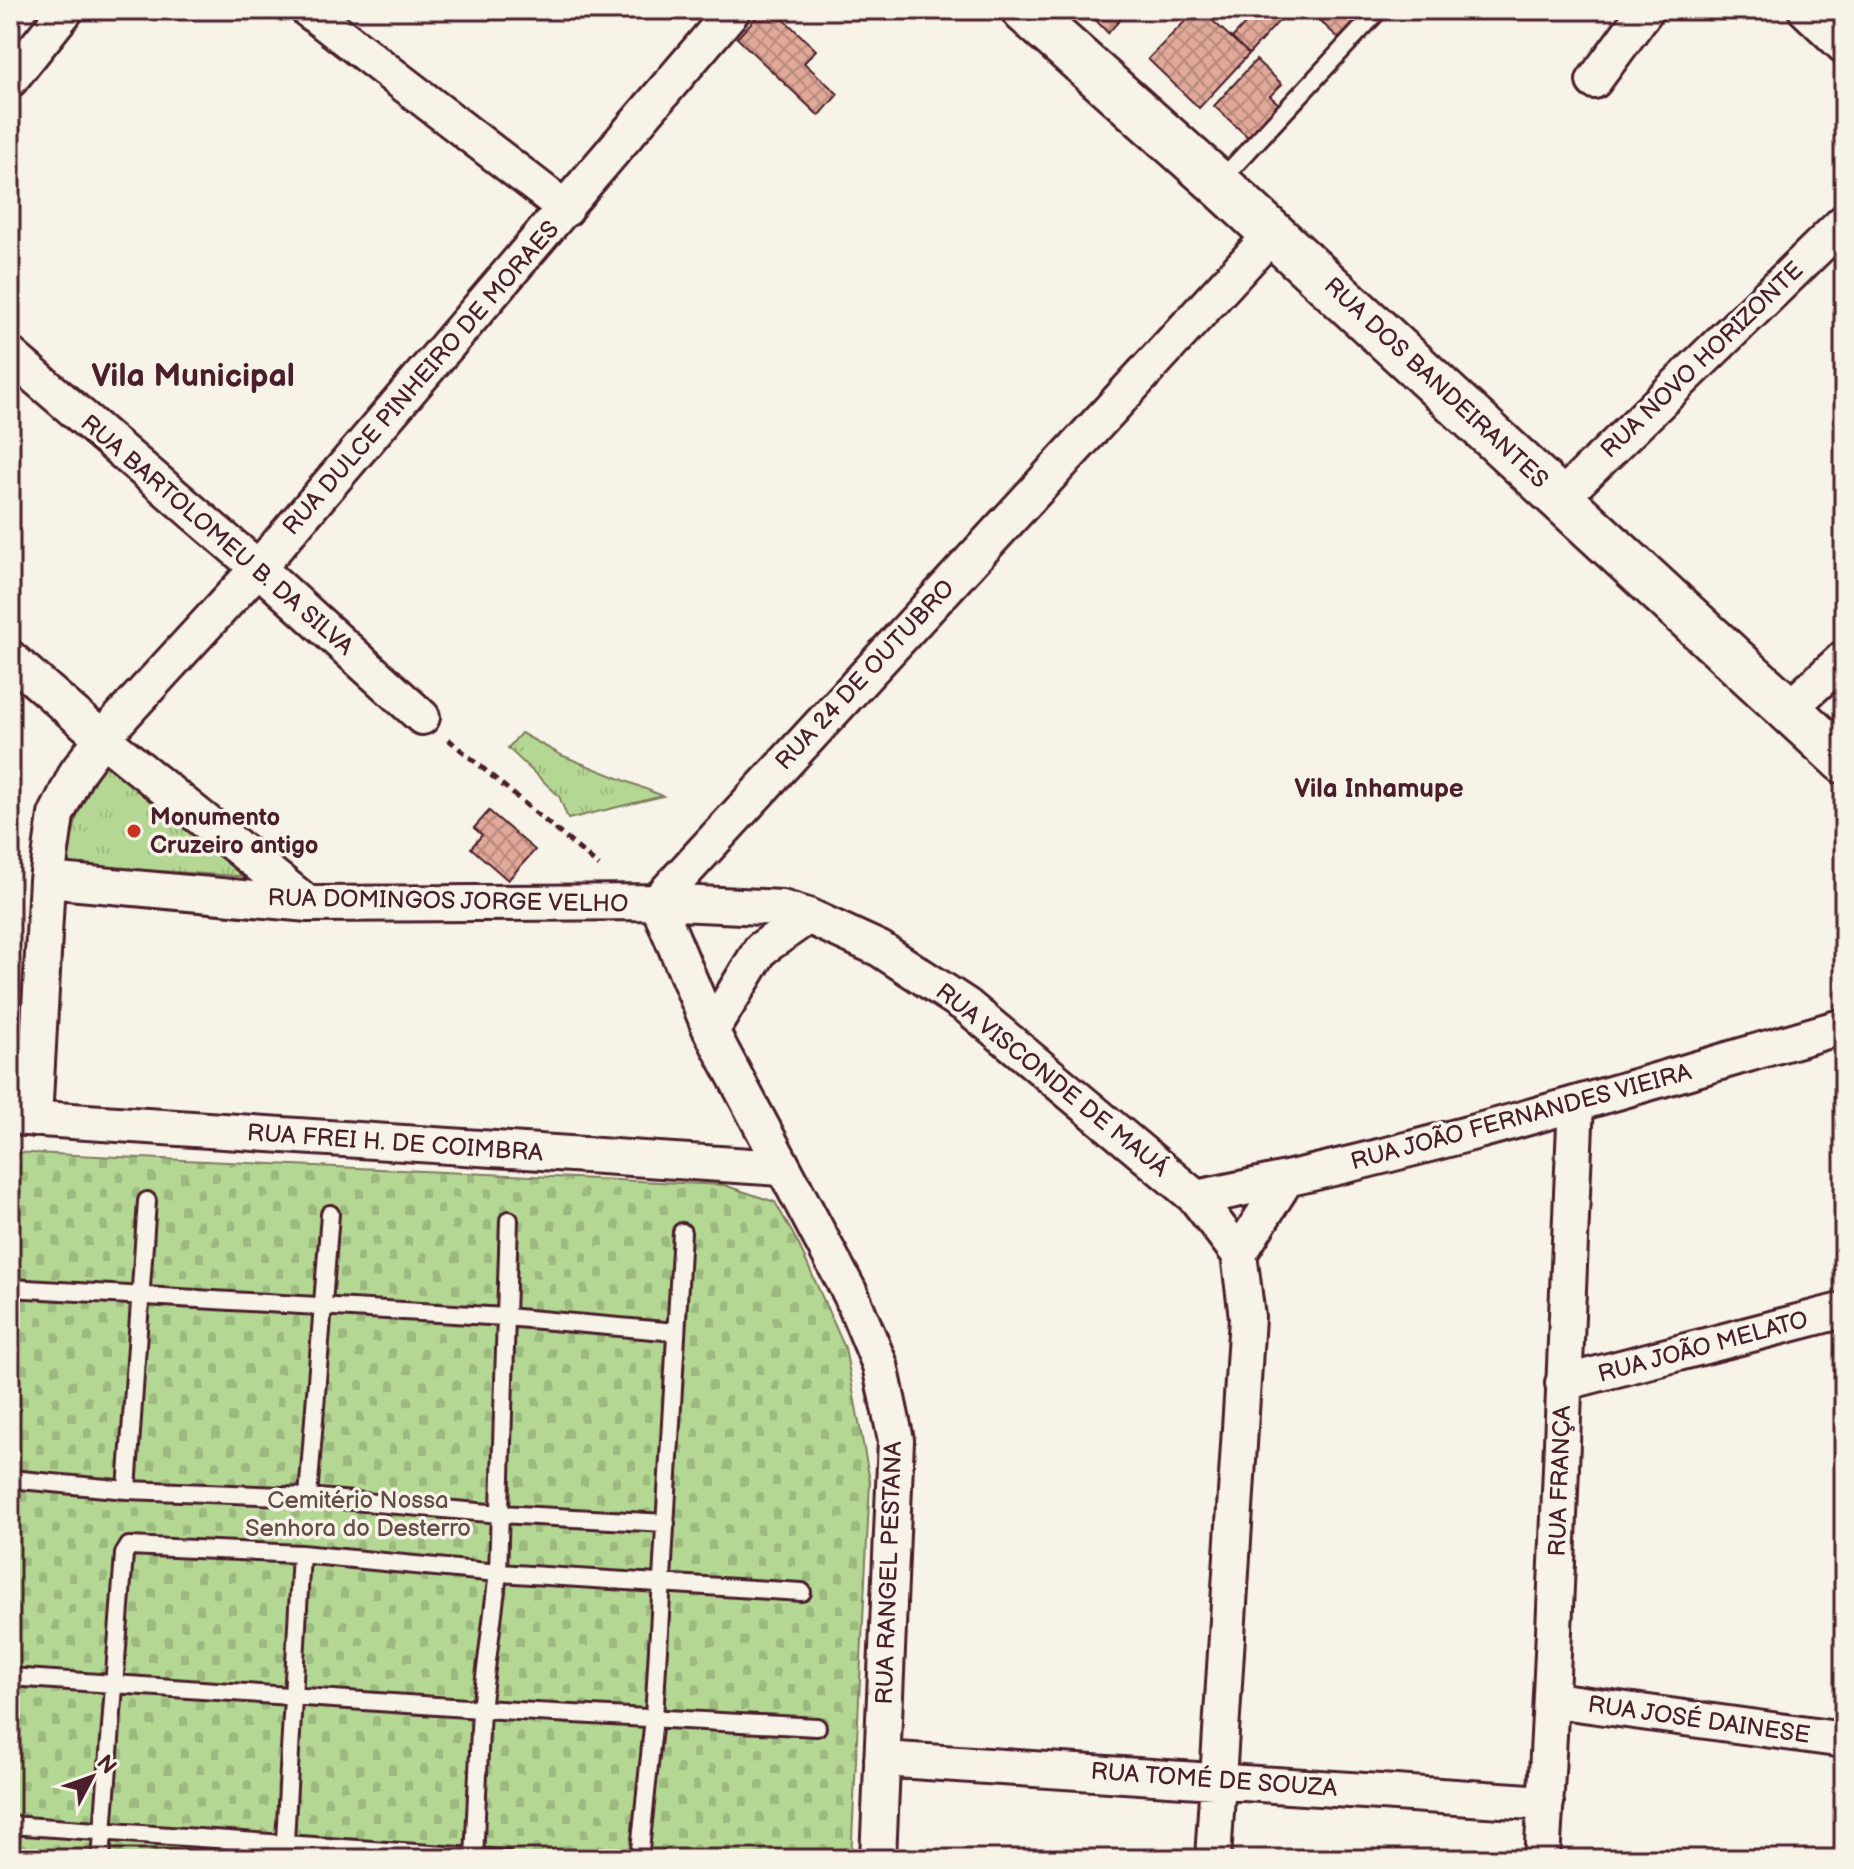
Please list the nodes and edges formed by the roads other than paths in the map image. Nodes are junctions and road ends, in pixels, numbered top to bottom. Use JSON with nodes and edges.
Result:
{"nodes":[{"id":1,"x":66,"y":10,"type":"edge"},
{"id":2,"x":308,"y":10,"type":"edge"},
{"id":3,"x":733,"y":10,"type":"edge"},
{"id":4,"x":1024,"y":10,"type":"edge"},
{"id":5,"x":1379,"y":10,"type":"edge"},
{"id":6,"x":1646,"y":10,"type":"edge"},
{"id":7,"x":1806,"y":10,"type":"edge"},
{"id":8,"x":1844,"y":46,"type":"edge"},
{"id":9,"x":10,"y":80,"type":"edge"},
{"id":10,"x":1594,"y":81,"type":"dead end"},
{"id":11,"x":1218,"y":183,"type":"junction"},
{"id":12,"x":566,"y":209,"type":"junction"},
{"id":13,"x":1844,"y":222,"type":"edge"},
{"id":14,"x":1273,"y":233,"type":"junction"},
{"id":15,"x":10,"y":355,"type":"edge"},
{"id":16,"x":1561,"y":498,"type":"junction"},
{"id":17,"x":258,"y":568,"type":"junction"},
{"id":18,"x":10,"y":658,"type":"edge"},
{"id":19,"x":1844,"y":658,"type":"edge"},
{"id":20,"x":1789,"y":709,"type":"junction"},
{"id":21,"x":422,"y":717,"type":"road end"},
{"id":22,"x":102,"y":738,"type":"junction"},
{"id":23,"x":1844,"y":761,"type":"edge"},
{"id":24,"x":47,"y":880,"type":"junction"},
{"id":25,"x":650,"y":902,"type":"junction"},
{"id":26,"x":308,"y":904,"type":"junction"},
{"id":27,"x":808,"y":916,"type":"junction"},
{"id":28,"x":1844,"y":1026,"type":"edge"},
{"id":29,"x":711,"y":1031,"type":"junction"},
{"id":30,"x":1576,"y":1104,"type":"junction"},
{"id":31,"x":22,"y":1118,"type":"edge"},
{"id":32,"x":781,"y":1168,"type":"junction"},
{"id":33,"x":1285,"y":1181,"type":"junction"},
{"id":34,"x":1196,"y":1198,"type":"junction"},
{"id":35,"x":147,"y":1201,"type":"dead end"},
{"id":36,"x":330,"y":1214,"type":"dead end"},
{"id":37,"x":509,"y":1220,"type":"dead end"},
{"id":38,"x":682,"y":1232,"type":"dead end"},
{"id":39,"x":1239,"y":1254,"type":"junction"},
{"id":40,"x":10,"y":1288,"type":"edge"},
{"id":41,"x":141,"y":1296,"type":"junction"},
{"id":42,"x":323,"y":1306,"type":"junction"},
{"id":43,"x":1844,"y":1310,"type":"edge"},
{"id":44,"x":506,"y":1317,"type":"junction"},
{"id":45,"x":676,"y":1332,"type":"junction"},
{"id":46,"x":1563,"y":1383,"type":"junction"},
{"id":47,"x":10,"y":1479,"type":"edge"},
{"id":48,"x":127,"y":1490,"type":"junction"},
{"id":49,"x":308,"y":1497,"type":"junction"},
{"id":50,"x":500,"y":1514,"type":"junction"},
{"id":51,"x":666,"y":1523,"type":"junction"},
{"id":52,"x":301,"y":1554,"type":"junction"},
{"id":53,"x":498,"y":1573,"type":"junction"},
{"id":54,"x":663,"y":1585,"type":"junction"},
{"id":55,"x":802,"y":1592,"type":"dead end"},
{"id":56,"x":10,"y":1677,"type":"edge"},
{"id":57,"x":116,"y":1684,"type":"junction"},
{"id":58,"x":295,"y":1696,"type":"junction"},
{"id":59,"x":1554,"y":1700,"type":"junction"},
{"id":60,"x":481,"y":1709,"type":"junction"},
{"id":61,"x":654,"y":1718,"type":"junction"},
{"id":62,"x":817,"y":1727,"type":"dead end"},
{"id":63,"x":1844,"y":1740,"type":"edge"},
{"id":64,"x":882,"y":1759,"type":"junction"},
{"id":65,"x":1217,"y":1779,"type":"junction"},
{"id":66,"x":1546,"y":1803,"type":"junction"},
{"id":67,"x":10,"y":1825,"type":"edge"},
{"id":68,"x":102,"y":1832,"type":"junction"},
{"id":69,"x":285,"y":1852,"type":"edge"},
{"id":70,"x":474,"y":1858,"type":"edge"},
{"id":71,"x":101,"y":1859,"type":"edge"},
{"id":72,"x":504,"y":1859,"type":"edge"},
{"id":73,"x":639,"y":1859,"type":"edge"},
{"id":74,"x":878,"y":1859,"type":"edge"},
{"id":75,"x":1213,"y":1859,"type":"edge"},
{"id":76,"x":1542,"y":1859,"type":"edge"}],
"edges":[{"from":1,"to":9,"type":"street"},
{"from":2,"to":12,"type":"street"},
{"from":3,"to":12,"type":"street","name":"RUA DULCE PINHEIRO DE MORAES"},
{"from":4,"to":11,"type":"street","name":"RUA DOS BANDEIRANTES"},
{"from":5,"to":11,"type":"lane"},
{"from":6,"to":10,"type":"street"},
{"from":7,"to":8,"type":"street"},
{"from":11,"to":14,"type":"street","name":"RUA DOS BANDEIRANTES"},
{"from":12,"to":17,"type":"street","name":"RUA DULCE PINHEIRO DE MORAES"},
{"from":13,"to":16,"type":"street","name":"RUA NOVO HORIZONTE"},
{"from":14,"to":16,"type":"street","name":"RUA DOS BANDEIRANTES"},
{"from":14,"to":25,"type":"street","name":"RUA 24 DE OUTUBRO"},
{"from":15,"to":17,"type":"street","name":"RUA BARTOLOMEU B. DA SILVA"},
{"from":16,"to":20,"type":"street","name":"RUA DOS BANDEIRANTES"},
{"from":17,"to":21,"type":"street","name":"RUA BARTOLOMEU B. DA SILVA"},
{"from":17,"to":22,"type":"street","name":"RUA DULCE PINHEIRO DE MORAES"},
{"from":18,"to":22,"type":"street"},
{"from":19,"to":20,"type":"street"},
{"from":20,"to":23,"type":"street","name":"RUA DOS BANDEIRANTES"},
{"from":22,"to":24,"type":"street","name":"RUA DULCE PINHEIRO DE MORAES"},
{"from":22,"to":26,"type":"street"},
{"from":24,"to":26,"type":"street","name":"RUA DOMINGOS JORGE VELHO"},
{"from":24,"to":31,"type":"street","name":"RUA DULCE PINHEIRO DE MORAES"},
{"from":25,"to":26,"type":"street","name":"RUA DOMINGOS JORGE VELHO"},
{"from":25,"to":27,"type":"street","name":"RUA VISCONDE DE MAUÁ"},
{"from":25,"to":29,"type":"street"},
{"from":27,"to":29,"type":"street"},
{"from":27,"to":34,"type":"street","name":"RUA VISCONDE DE MAUÁ"},
{"from":28,"to":30,"type":"street","name":"RUA JOÃO FERNANDES VIEIRA"},
{"from":29,"to":32,"type":"street"},
{"from":30,"to":33,"type":"street","name":"RUA JOÃO FERNANDES VIEIRA"},
{"from":30,"to":46,"type":"street","name":"RUA FRANÇA"},
{"from":31,"to":32,"type":"street","name":"RUA FREI H. DE COIMBRA"},
{"from":32,"to":64,"type":"street","name":"RUA RANGEL PESTANA"},
{"from":33,"to":34,"type":"street","name":"RUA JOÃO FERNANDES VIEIRA"},
{"from":33,"to":39,"type":"street"},
{"from":34,"to":39,"type":"street","name":"RUA VISCONDE DE MAUÁ"},
{"from":35,"to":41,"type":"lane"},
{"from":36,"to":42,"type":"lane"},
{"from":37,"to":44,"type":"lane"},
{"from":38,"to":45,"type":"lane"},
{"from":39,"to":65,"type":"street"},
{"from":40,"to":41,"type":"lane"},
{"from":41,"to":42,"type":"lane"},
{"from":41,"to":48,"type":"lane"},
{"from":42,"to":44,"type":"lane"},
{"from":42,"to":49,"type":"lane"},
{"from":43,"to":46,"type":"street","name":"RUA JOÃO MELATO"},
{"from":44,"to":45,"type":"lane"},
{"from":44,"to":50,"type":"lane"},
{"from":45,"to":51,"type":"lane"},
{"from":46,"to":59,"type":"street","name":"RUA FRANÇA"},
{"from":47,"to":48,"type":"lane"},
{"from":48,"to":49,"type":"lane"},
{"from":49,"to":50,"type":"lane"},
{"from":50,"to":51,"type":"lane"},
{"from":50,"to":53,"type":"lane"},
{"from":51,"to":54,"type":"lane"},
{"from":52,"to":53,"type":"lane"},
{"from":52,"to":57,"type":"lane"},
{"from":52,"to":58,"type":"lane"},
{"from":53,"to":54,"type":"lane"},
{"from":53,"to":60,"type":"lane"},
{"from":54,"to":55,"type":"lane"},
{"from":54,"to":61,"type":"lane"},
{"from":56,"to":57,"type":"lane"},
{"from":57,"to":58,"type":"lane"},
{"from":57,"to":68,"type":"lane"},
{"from":58,"to":60,"type":"lane"},
{"from":58,"to":69,"type":"lane"},
{"from":59,"to":63,"type":"street","name":"RUA JOSÉ DAINESE"},
{"from":59,"to":66,"type":"street","name":"RUA FRANÇA"},
{"from":60,"to":61,"type":"lane"},
{"from":60,"to":70,"type":"lane"},
{"from":61,"to":62,"type":"lane"},
{"from":61,"to":73,"type":"lane"},
{"from":64,"to":65,"type":"street","name":"RUA TOMÉ DE SOUZA"},
{"from":64,"to":74,"type":"street","name":"RUA RANGEL PESTANA"},
{"from":65,"to":66,"type":"street","name":"RUA TOMÉ DE SOUZA"},
{"from":65,"to":75,"type":"street"},
{"from":66,"to":76,"type":"street","name":"RUA FRANÇA"},
{"from":67,"to":68,"type":"lane"},
{"from":68,"to":69,"type":"lane"},
{"from":68,"to":71,"type":"lane"},
{"from":69,"to":70,"type":"lane"},
{"from":70,"to":72,"type":"lane"}]}
